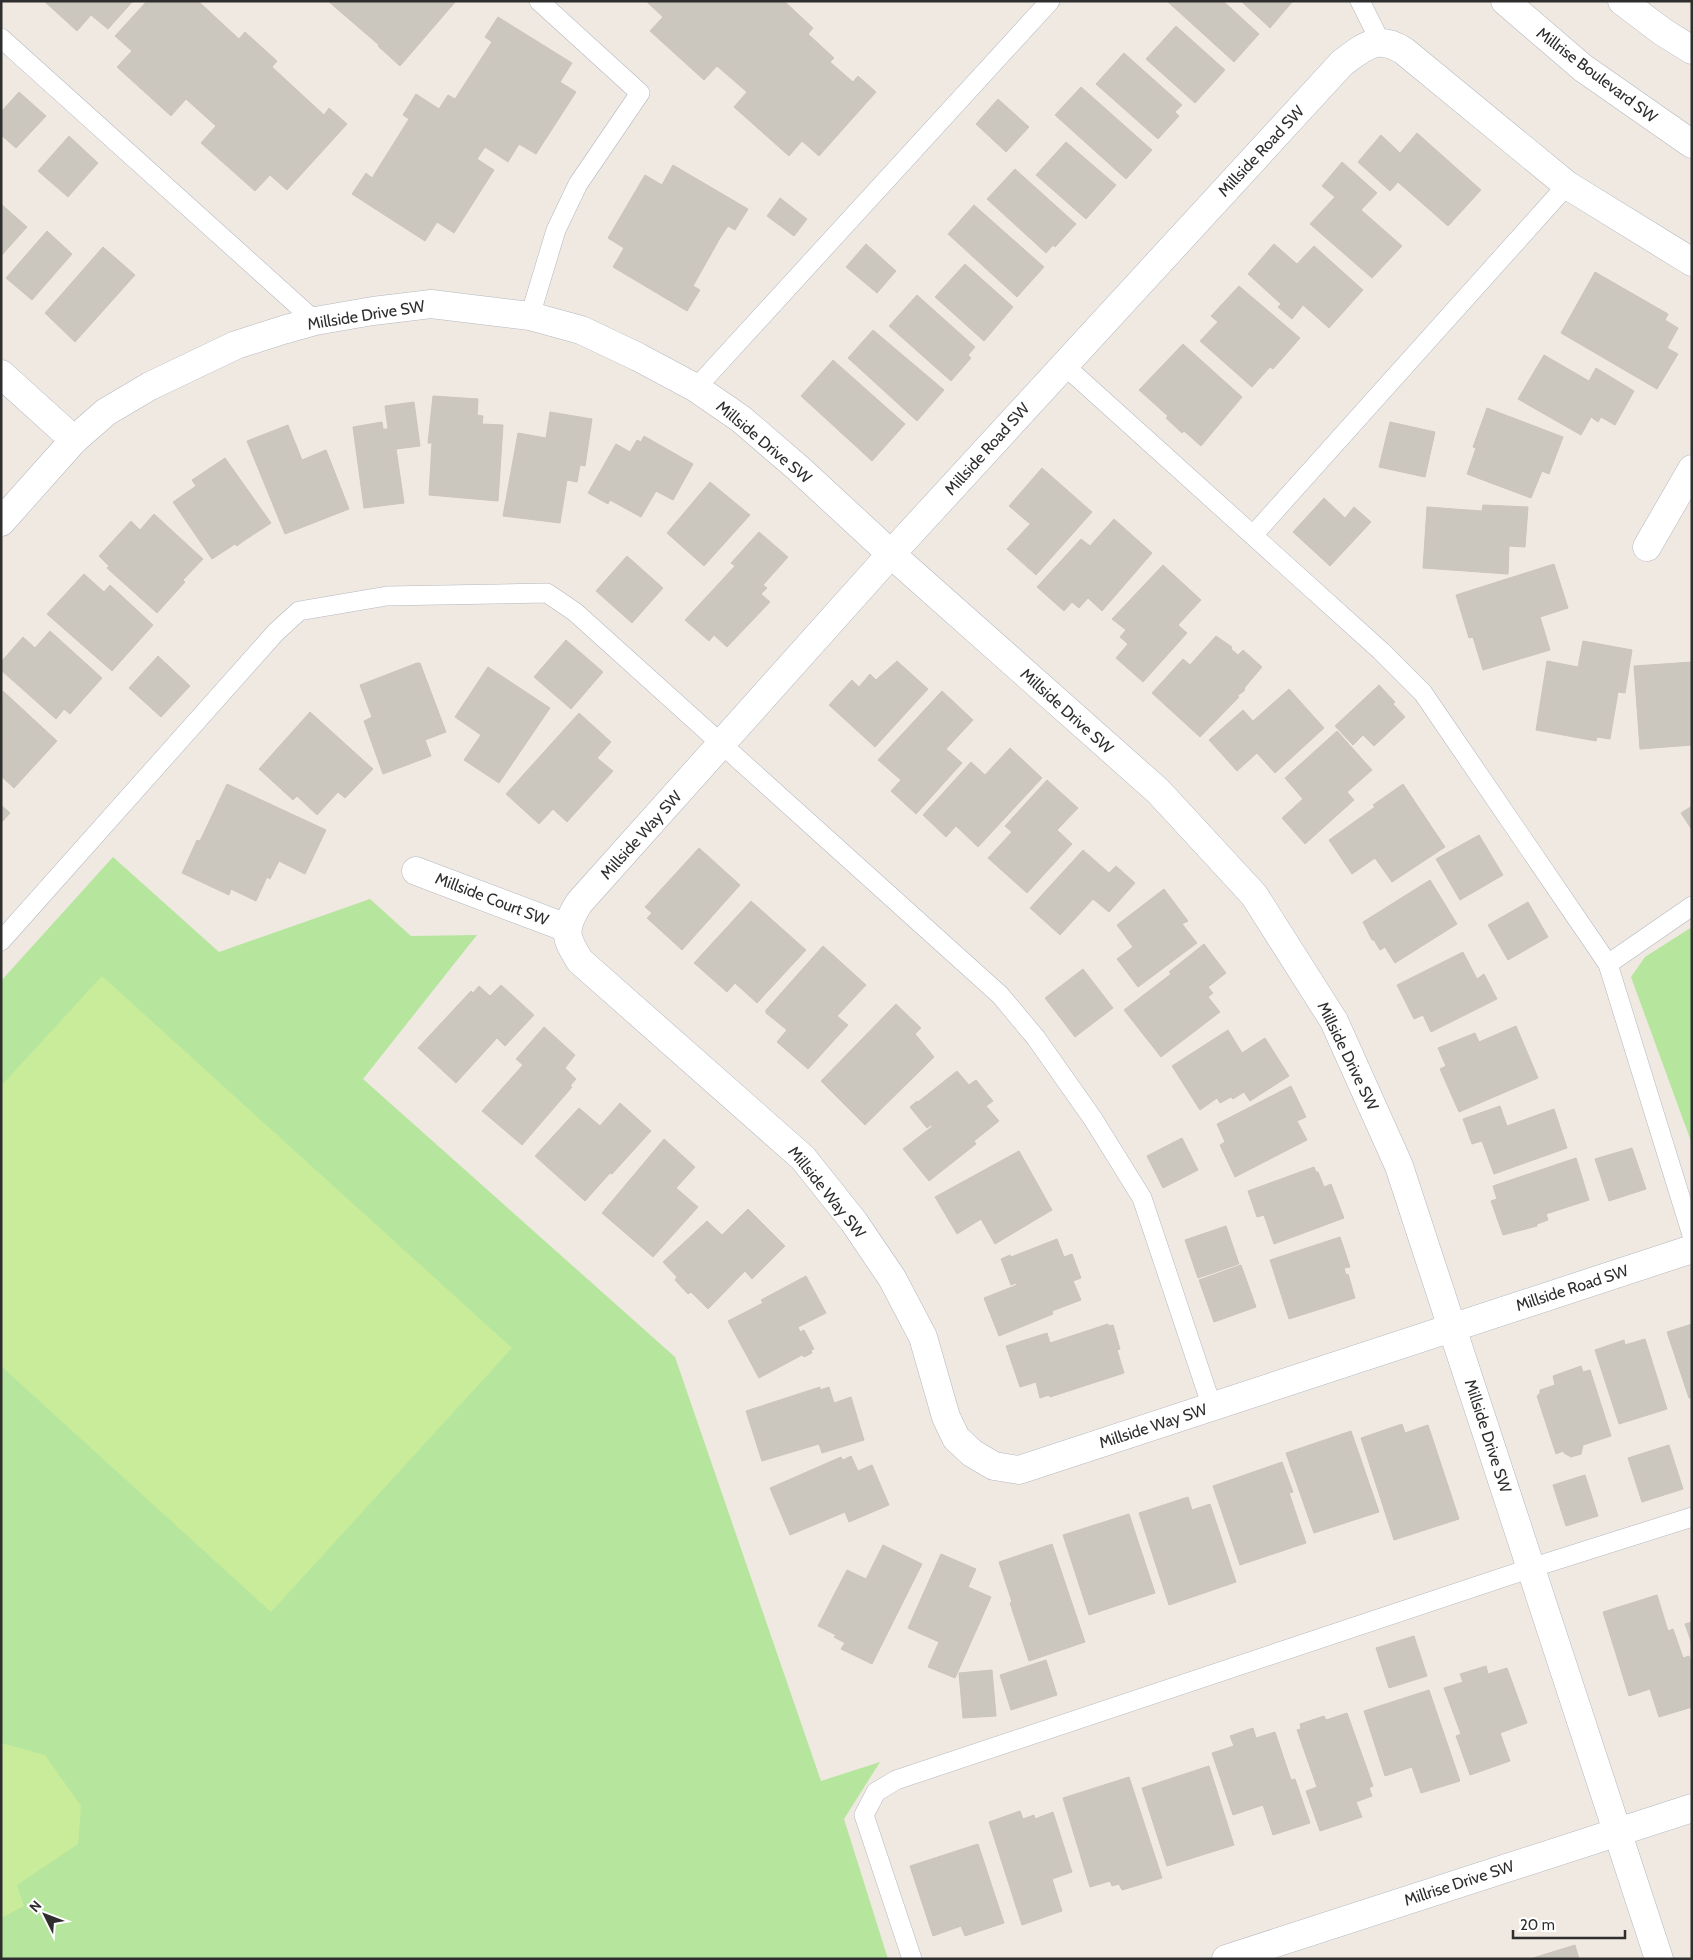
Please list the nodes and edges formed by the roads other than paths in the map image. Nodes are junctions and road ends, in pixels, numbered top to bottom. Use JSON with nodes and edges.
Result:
{"nodes":[{"id":1,"x":538,"y":1,"type":"edge"},
{"id":2,"x":1050,"y":1,"type":"edge"},
{"id":3,"x":1360,"y":1,"type":"edge"},
{"id":4,"x":1505,"y":1,"type":"edge"},
{"id":5,"x":1622,"y":1,"type":"edge"},
{"id":6,"x":1,"y":38,"type":"edge"},
{"id":7,"x":1380,"y":41,"type":"junction"},
{"id":8,"x":1692,"y":50,"type":"edge"},
{"id":9,"x":1692,"y":144,"type":"edge"},
{"id":10,"x":1567,"y":185,"type":"junction"},
{"id":11,"x":1692,"y":262,"type":"edge"},
{"id":12,"x":530,"y":316,"type":"junction"},
{"id":13,"x":315,"y":321,"type":"junction"},
{"id":14,"x":1064,"y":364,"type":"junction"},
{"id":15,"x":1,"y":374,"type":"edge"},
{"id":16,"x":696,"y":388,"type":"junction"},
{"id":17,"x":74,"y":440,"type":"junction"},
{"id":18,"x":1692,"y":469,"type":"edge"},
{"id":19,"x":1,"y":522,"type":"edge"},
{"id":20,"x":1254,"y":534,"type":"junction"},
{"id":21,"x":1647,"y":547,"type":"dead end"},
{"id":22,"x":891,"y":554,"type":"junction"},
{"id":23,"x":722,"y":744,"type":"junction"},
{"id":24,"x":416,"y":871,"type":"dead end"},
{"id":25,"x":1692,"y":906,"type":"edge"},
{"id":26,"x":567,"y":928,"type":"junction"},
{"id":27,"x":1,"y":941,"type":"edge"},
{"id":28,"x":1608,"y":964,"type":"junction"},
{"id":29,"x":1692,"y":1235,"type":"edge"},
{"id":30,"x":1692,"y":1250,"type":"edge"},
{"id":31,"x":1453,"y":1327,"type":"junction"},
{"id":32,"x":1212,"y":1407,"type":"junction"},
{"id":33,"x":1692,"y":1516,"type":"edge"},
{"id":34,"x":1530,"y":1568,"type":"junction"},
{"id":35,"x":1692,"y":1808,"type":"edge"},
{"id":36,"x":1618,"y":1832,"type":"junction"},
{"id":37,"x":912,"y":1959,"type":"edge"},
{"id":38,"x":1226,"y":1959,"type":"edge"},
{"id":39,"x":1659,"y":1959,"type":"edge"}],
"edges":[{"from":1,"to":12,"type":"lane"},
{"from":2,"to":16,"type":"lane"},
{"from":3,"to":7,"type":"lane"},
{"from":4,"to":9,"type":"street","name":"Millrise Boulevard SW"},
{"from":5,"to":8,"type":"street"},
{"from":6,"to":13,"type":"lane"},
{"from":7,"to":10,"type":"street"},
{"from":7,"to":14,"type":"street","name":"Millside Road SW"},
{"from":10,"to":11,"type":"street"},
{"from":10,"to":20,"type":"lane"},
{"from":12,"to":13,"type":"street","name":"Millside Drive SW"},
{"from":12,"to":16,"type":"street","name":"Millside Drive SW"},
{"from":13,"to":17,"type":"street","name":"Millside Drive SW"},
{"from":14,"to":20,"type":"lane"},
{"from":14,"to":22,"type":"street","name":"Millside Road SW"},
{"from":15,"to":17,"type":"street"},
{"from":16,"to":22,"type":"street","name":"Millside Drive SW"},
{"from":17,"to":19,"type":"street","name":"Millside Drive SW"},
{"from":18,"to":21,"type":"street"},
{"from":20,"to":28,"type":"lane"},
{"from":22,"to":23,"type":"street","name":"Millside Way SW"},
{"from":22,"to":31,"type":"street","name":"Millside Drive SW"},
{"from":23,"to":26,"type":"street","name":"Millside Way SW"},
{"from":23,"to":27,"type":"lane"},
{"from":23,"to":32,"type":"lane"},
{"from":24,"to":26,"type":"street","name":"Millside Court SW"},
{"from":25,"to":28,"type":"lane"},
{"from":26,"to":32,"type":"street","name":"Millside Way SW"},
{"from":28,"to":29,"type":"lane"},
{"from":30,"to":31,"type":"street","name":"Millside Road SW"},
{"from":31,"to":32,"type":"street","name":"Millside Way SW"},
{"from":31,"to":34,"type":"street","name":"Millside Drive SW"},
{"from":33,"to":34,"type":"lane"},
{"from":34,"to":36,"type":"street","name":"Millside Drive SW"},
{"from":34,"to":37,"type":"lane"},
{"from":35,"to":36,"type":"street","name":"Millrise Drive SW"},
{"from":36,"to":38,"type":"street","name":"Millrise Drive SW"},
{"from":36,"to":39,"type":"street","name":"Millside Drive SW"}]}
